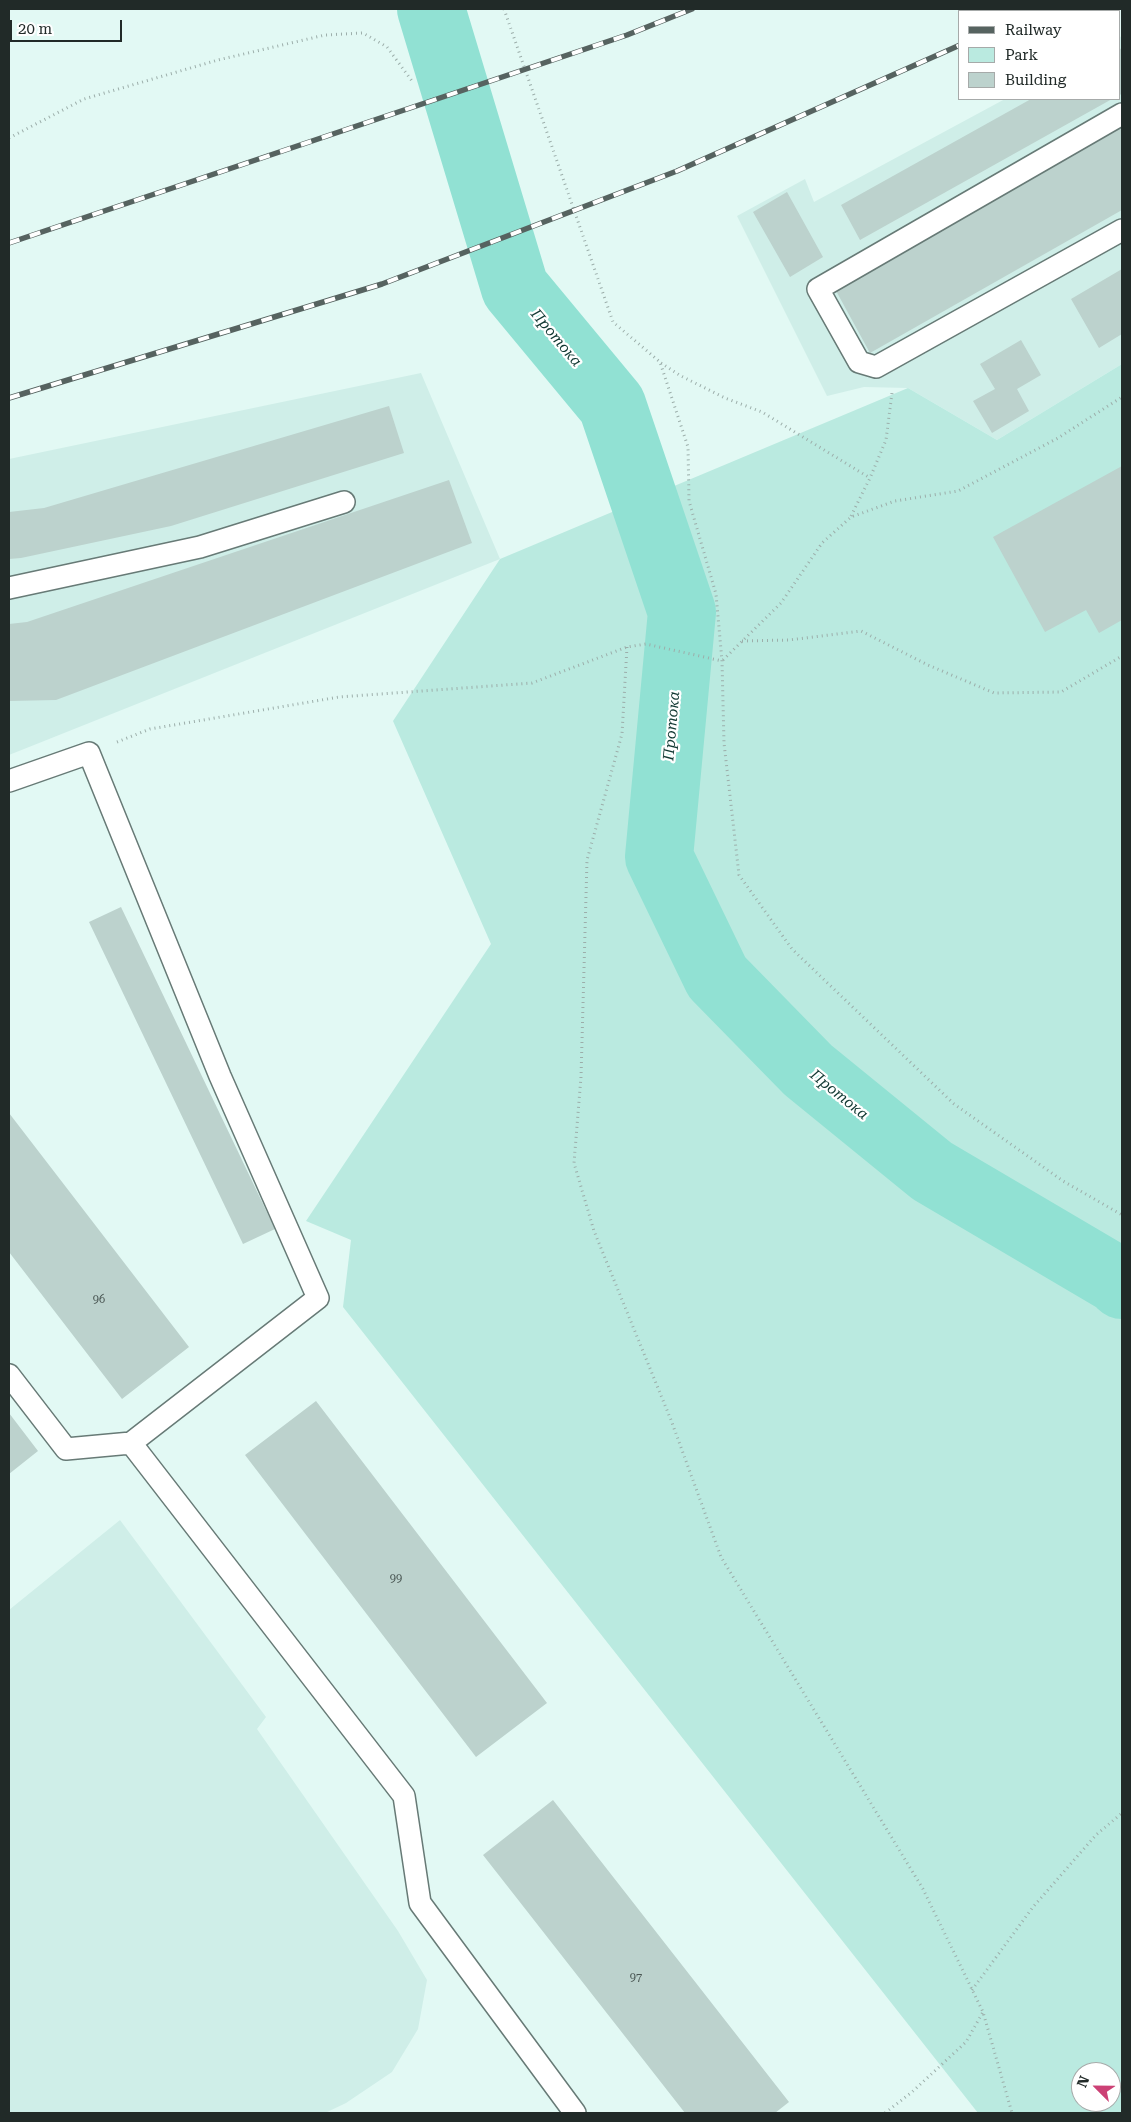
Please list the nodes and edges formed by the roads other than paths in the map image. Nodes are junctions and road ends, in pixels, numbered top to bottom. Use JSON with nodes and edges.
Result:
{"nodes":[{"id":1,"x":1122,"y":114,"type":"edge"},
{"id":2,"x":1122,"y":230,"type":"edge"},
{"id":3,"x":344,"y":502,"type":"dead end"},
{"id":4,"x":9,"y":588,"type":"edge"},
{"id":5,"x":9,"y":781,"type":"edge"},
{"id":6,"x":9,"y":1375,"type":"edge"},
{"id":7,"x":131,"y":1443,"type":"junction"},
{"id":8,"x":575,"y":2113,"type":"edge"}],
"edges":[{"from":1,"to":2,"type":"lane"},
{"from":3,"to":4,"type":"lane"},
{"from":5,"to":7,"type":"lane"},
{"from":6,"to":7,"type":"lane"},
{"from":7,"to":8,"type":"lane"}]}
